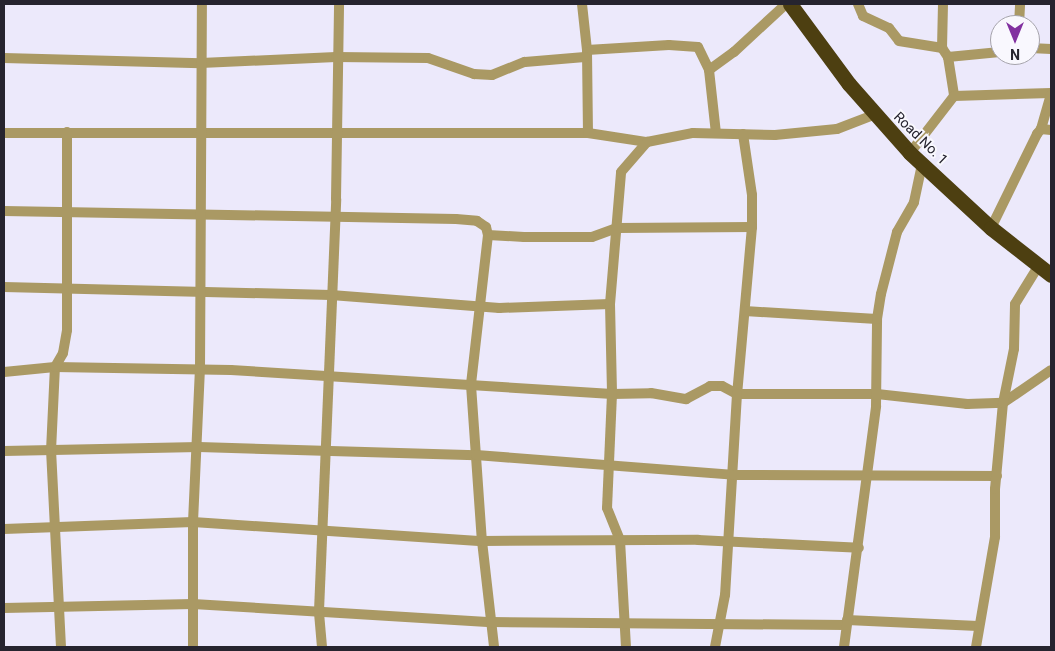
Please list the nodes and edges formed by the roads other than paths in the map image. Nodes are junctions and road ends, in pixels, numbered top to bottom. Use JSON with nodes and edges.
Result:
{"nodes":[{"id":1,"x":202,"y":4,"type":"edge"},
{"id":2,"x":339,"y":4,"type":"edge"},
{"id":3,"x":582,"y":4,"type":"edge"},
{"id":4,"x":786,"y":4,"type":"edge"},
{"id":5,"x":790,"y":4,"type":"edge"},
{"id":6,"x":858,"y":4,"type":"edge"},
{"id":7,"x":943,"y":4,"type":"edge"},
{"id":8,"x":945,"y":52,"type":"junction"},
{"id":9,"x":586,"y":53,"type":"junction"},
{"id":10,"x":990,"y":54,"type":"edge"},
{"id":11,"x":336,"y":57,"type":"junction"},
{"id":12,"x":4,"y":58,"type":"edge"},
{"id":13,"x":201,"y":62,"type":"junction"},
{"id":14,"x":709,"y":70,"type":"junction"},
{"id":15,"x":1051,"y":94,"type":"edge"},
{"id":16,"x":954,"y":96,"type":"junction"},
{"id":17,"x":874,"y":114,"type":"junction"},
{"id":18,"x":1046,"y":130,"type":"edge"},
{"id":19,"x":67,"y":132,"type":"junction"},
{"id":20,"x":201,"y":132,"type":"junction"},
{"id":21,"x":4,"y":133,"type":"edge"},
{"id":22,"x":588,"y":133,"type":"junction"},
{"id":23,"x":337,"y":134,"type":"junction"},
{"id":24,"x":716,"y":134,"type":"junction"},
{"id":25,"x":743,"y":134,"type":"junction"},
{"id":26,"x":647,"y":142,"type":"junction"},
{"id":27,"x":910,"y":153,"type":"junction"},
{"id":28,"x":922,"y":164,"type":"junction"},
{"id":29,"x":65,"y":210,"type":"junction"},
{"id":30,"x":4,"y":211,"type":"edge"},
{"id":31,"x":199,"y":212,"type":"junction"},
{"id":32,"x":335,"y":218,"type":"junction"},
{"id":33,"x":752,"y":227,"type":"junction"},
{"id":34,"x":617,"y":228,"type":"junction"},
{"id":35,"x":991,"y":228,"type":"junction"},
{"id":36,"x":488,"y":235,"type":"junction"},
{"id":37,"x":1039,"y":265,"type":"junction"},
{"id":38,"x":1051,"y":275,"type":"edge"},
{"id":39,"x":4,"y":287,"type":"edge"},
{"id":40,"x":64,"y":287,"type":"junction"},
{"id":41,"x":200,"y":290,"type":"junction"},
{"id":42,"x":331,"y":295,"type":"junction"},
{"id":43,"x":610,"y":304,"type":"junction"},
{"id":44,"x":480,"y":307,"type":"junction"},
{"id":45,"x":746,"y":311,"type":"junction"},
{"id":46,"x":877,"y":319,"type":"junction"},
{"id":47,"x":56,"y":368,"type":"junction"},
{"id":48,"x":200,"y":369,"type":"junction"},
{"id":49,"x":1051,"y":370,"type":"edge"},
{"id":50,"x":4,"y":372,"type":"edge"},
{"id":51,"x":328,"y":374,"type":"junction"},
{"id":52,"x":471,"y":384,"type":"junction"},
{"id":53,"x":612,"y":394,"type":"junction"},
{"id":54,"x":737,"y":394,"type":"junction"},
{"id":55,"x":876,"y":394,"type":"junction"},
{"id":56,"x":1003,"y":403,"type":"junction"},
{"id":57,"x":199,"y":448,"type":"junction"},
{"id":58,"x":4,"y":451,"type":"edge"},
{"id":59,"x":50,"y":451,"type":"junction"},
{"id":60,"x":324,"y":452,"type":"junction"},
{"id":61,"x":476,"y":455,"type":"junction"},
{"id":62,"x":610,"y":463,"type":"junction"},
{"id":63,"x":868,"y":473,"type":"junction"},
{"id":64,"x":734,"y":474,"type":"junction"},
{"id":65,"x":997,"y":476,"type":"junction"},
{"id":66,"x":193,"y":522,"type":"junction"},
{"id":67,"x":56,"y":527,"type":"junction"},
{"id":68,"x":4,"y":529,"type":"edge"},
{"id":69,"x":321,"y":530,"type":"junction"},
{"id":70,"x":620,"y":540,"type":"junction"},
{"id":71,"x":482,"y":541,"type":"junction"},
{"id":72,"x":727,"y":543,"type":"junction"},
{"id":73,"x":859,"y":548,"type":"junction"},
{"id":74,"x":193,"y":604,"type":"junction"},
{"id":75,"x":60,"y":606,"type":"junction"},
{"id":76,"x":4,"y":608,"type":"edge"},
{"id":77,"x":319,"y":611,"type":"junction"},
{"id":78,"x":491,"y":622,"type":"junction"},
{"id":79,"x":624,"y":622,"type":"junction"},
{"id":80,"x":718,"y":622,"type":"junction"},
{"id":81,"x":846,"y":622,"type":"junction"},
{"id":82,"x":978,"y":626,"type":"junction"},
{"id":83,"x":61,"y":647,"type":"edge"},
{"id":84,"x":193,"y":647,"type":"edge"},
{"id":85,"x":322,"y":647,"type":"edge"},
{"id":86,"x":494,"y":647,"type":"edge"},
{"id":87,"x":626,"y":647,"type":"edge"},
{"id":88,"x":714,"y":647,"type":"edge"},
{"id":89,"x":844,"y":647,"type":"edge"},
{"id":90,"x":976,"y":647,"type":"edge"}],
"edges":[{"from":1,"to":13,"type":"street"},
{"from":2,"to":11,"type":"street"},
{"from":3,"to":9,"type":"street"},
{"from":4,"to":14,"type":"street"},
{"from":5,"to":17,"type":"highway","name":"Road No. 1"},
{"from":6,"to":8,"type":"street"},
{"from":7,"to":8,"type":"street"},
{"from":8,"to":10,"type":"street"},
{"from":8,"to":16,"type":"street"},
{"from":9,"to":11,"type":"street"},
{"from":9,"to":14,"type":"street"},
{"from":9,"to":22,"type":"street"},
{"from":11,"to":13,"type":"street"},
{"from":11,"to":23,"type":"street"},
{"from":12,"to":13,"type":"street"},
{"from":13,"to":20,"type":"street"},
{"from":14,"to":24,"type":"street"},
{"from":15,"to":16,"type":"street"},
{"from":15,"to":18,"type":"street"},
{"from":16,"to":27,"type":"street"},
{"from":17,"to":25,"type":"street"},
{"from":17,"to":27,"type":"highway","name":"Road No. 1"},
{"from":18,"to":35,"type":"street"},
{"from":19,"to":20,"type":"street"},
{"from":19,"to":21,"type":"street"},
{"from":19,"to":29,"type":"street"},
{"from":20,"to":23,"type":"street"},
{"from":20,"to":31,"type":"street"},
{"from":22,"to":23,"type":"street"},
{"from":22,"to":26,"type":"street"},
{"from":23,"to":32,"type":"street"},
{"from":24,"to":25,"type":"street"},
{"from":24,"to":26,"type":"street"},
{"from":25,"to":33,"type":"street"},
{"from":26,"to":34,"type":"street"},
{"from":27,"to":28,"type":"highway","name":"Road No. 1"},
{"from":28,"to":35,"type":"highway","name":"Road No. 1"},
{"from":28,"to":46,"type":"street"},
{"from":29,"to":30,"type":"street"},
{"from":29,"to":31,"type":"street"},
{"from":29,"to":40,"type":"street"},
{"from":31,"to":32,"type":"street"},
{"from":31,"to":41,"type":"street"},
{"from":32,"to":36,"type":"street"},
{"from":32,"to":42,"type":"street"},
{"from":33,"to":34,"type":"street"},
{"from":33,"to":45,"type":"street"},
{"from":34,"to":36,"type":"street"},
{"from":34,"to":43,"type":"street"},
{"from":35,"to":37,"type":"highway","name":"Road No. 1"},
{"from":36,"to":44,"type":"street"},
{"from":37,"to":38,"type":"highway","name":"Road No. 1"},
{"from":37,"to":56,"type":"street"},
{"from":39,"to":40,"type":"street"},
{"from":40,"to":41,"type":"street"},
{"from":40,"to":47,"type":"street"},
{"from":41,"to":42,"type":"street"},
{"from":41,"to":48,"type":"street"},
{"from":42,"to":44,"type":"street"},
{"from":42,"to":51,"type":"street"},
{"from":43,"to":44,"type":"street"},
{"from":43,"to":53,"type":"street"},
{"from":44,"to":52,"type":"street"},
{"from":45,"to":46,"type":"street"},
{"from":45,"to":54,"type":"street"},
{"from":46,"to":55,"type":"street"},
{"from":47,"to":48,"type":"street"},
{"from":47,"to":50,"type":"street"},
{"from":47,"to":59,"type":"street"},
{"from":48,"to":51,"type":"street"},
{"from":48,"to":57,"type":"street"},
{"from":49,"to":56,"type":"street"},
{"from":51,"to":52,"type":"street"},
{"from":51,"to":60,"type":"street"},
{"from":52,"to":53,"type":"street"},
{"from":52,"to":61,"type":"street"},
{"from":53,"to":54,"type":"street"},
{"from":53,"to":62,"type":"street"},
{"from":54,"to":55,"type":"street"},
{"from":54,"to":64,"type":"street"},
{"from":55,"to":56,"type":"street"},
{"from":55,"to":63,"type":"street"},
{"from":56,"to":65,"type":"street"},
{"from":57,"to":59,"type":"street"},
{"from":57,"to":60,"type":"street"},
{"from":57,"to":66,"type":"street"},
{"from":58,"to":59,"type":"street"},
{"from":59,"to":67,"type":"street"},
{"from":60,"to":61,"type":"street"},
{"from":60,"to":69,"type":"street"},
{"from":61,"to":62,"type":"street"},
{"from":61,"to":71,"type":"street"},
{"from":62,"to":64,"type":"street"},
{"from":62,"to":70,"type":"street"},
{"from":63,"to":64,"type":"street"},
{"from":63,"to":65,"type":"street"},
{"from":63,"to":73,"type":"street"},
{"from":64,"to":72,"type":"street"},
{"from":65,"to":82,"type":"street"},
{"from":66,"to":67,"type":"street"},
{"from":66,"to":69,"type":"street"},
{"from":66,"to":74,"type":"street"},
{"from":67,"to":68,"type":"street"},
{"from":67,"to":75,"type":"street"},
{"from":69,"to":71,"type":"street"},
{"from":69,"to":77,"type":"street"},
{"from":70,"to":71,"type":"street"},
{"from":70,"to":72,"type":"street"},
{"from":70,"to":79,"type":"street"},
{"from":71,"to":78,"type":"street"},
{"from":72,"to":73,"type":"street"},
{"from":72,"to":80,"type":"street"},
{"from":73,"to":81,"type":"street"},
{"from":74,"to":75,"type":"street"},
{"from":74,"to":77,"type":"street"},
{"from":74,"to":84,"type":"street"},
{"from":75,"to":76,"type":"street"},
{"from":75,"to":83,"type":"street"},
{"from":77,"to":78,"type":"street"},
{"from":77,"to":85,"type":"street"},
{"from":78,"to":79,"type":"street"},
{"from":78,"to":86,"type":"street"},
{"from":79,"to":80,"type":"street"},
{"from":79,"to":87,"type":"street"},
{"from":80,"to":81,"type":"street"},
{"from":80,"to":88,"type":"street"},
{"from":81,"to":82,"type":"street"},
{"from":81,"to":89,"type":"street"},
{"from":82,"to":90,"type":"street"}]}
